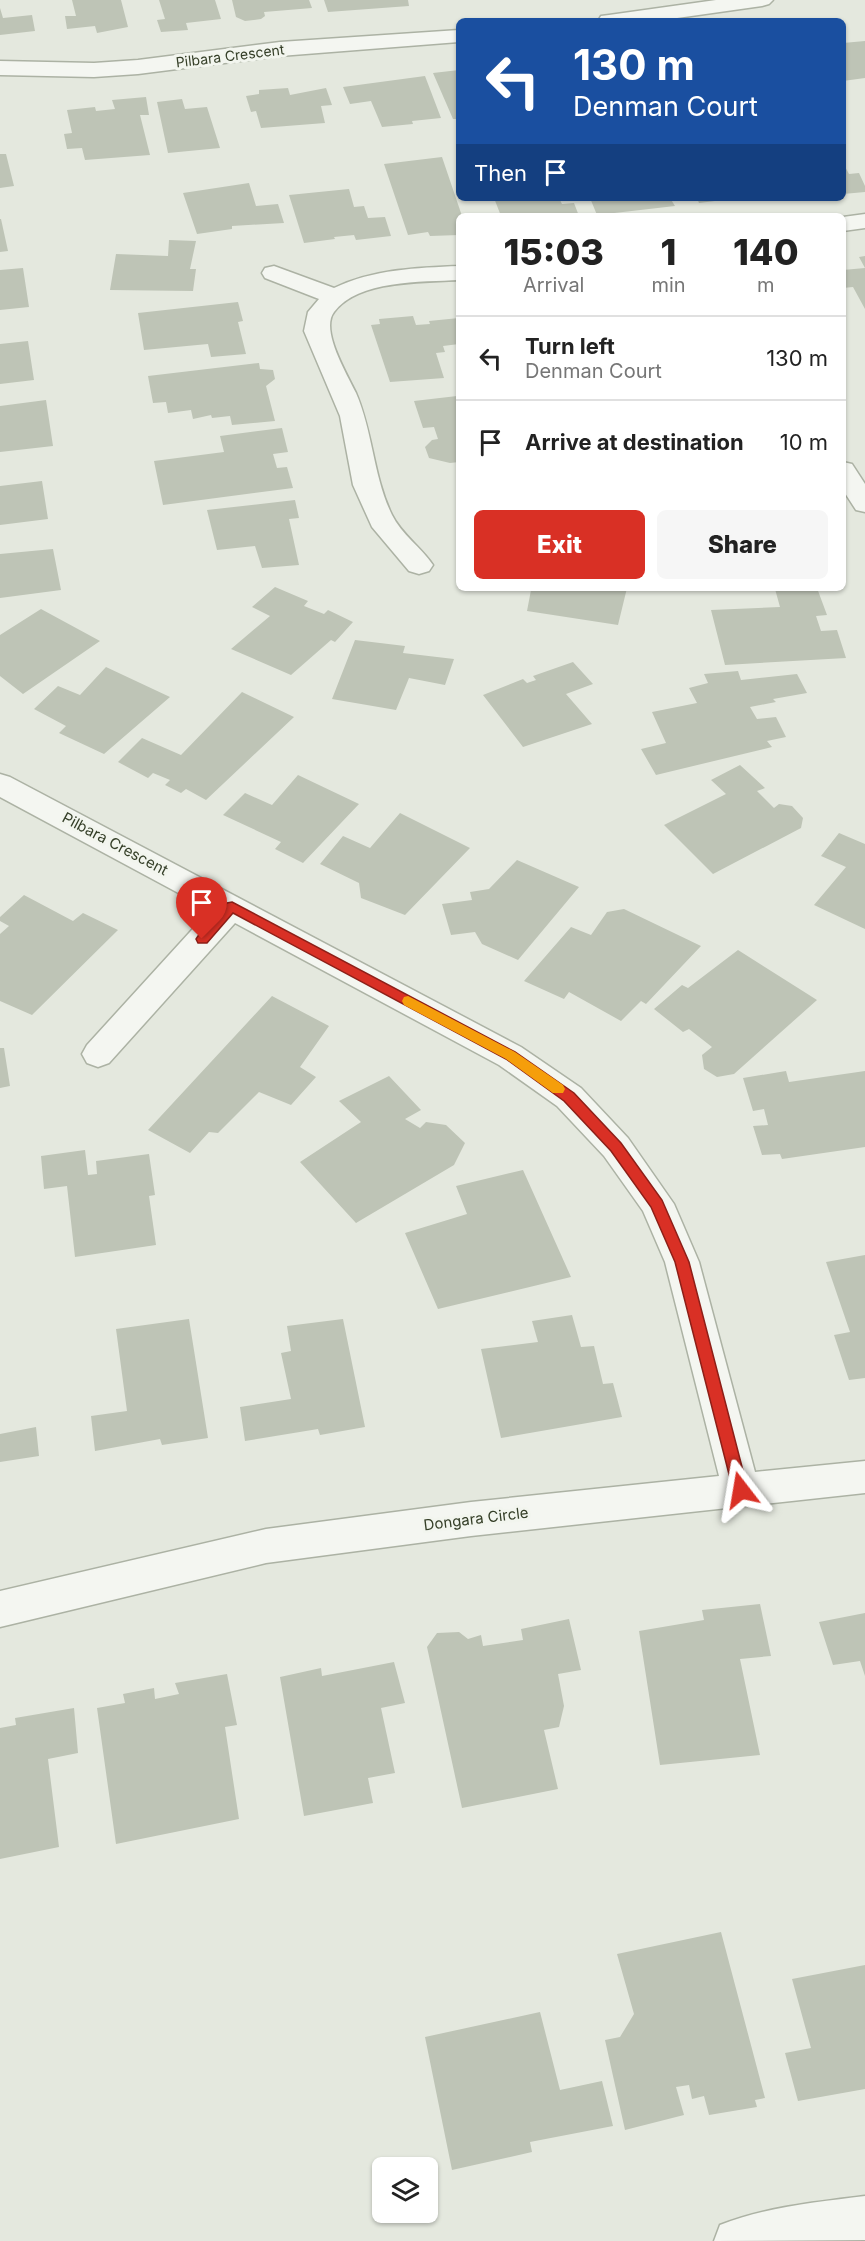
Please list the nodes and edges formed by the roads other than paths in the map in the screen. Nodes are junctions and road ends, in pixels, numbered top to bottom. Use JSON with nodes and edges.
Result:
{"nodes":[{"id":1,"x":762,"y":0,"type":"edge"},
{"id":2,"x":631,"y":18,"type":"edge"},
{"id":3,"x":456,"y":36,"type":"edge"},
{"id":4,"x":0,"y":68,"type":"edge"},
{"id":5,"x":865,"y":222,"type":"edge"},
{"id":6,"x":846,"y":224,"type":"edge"},
{"id":7,"x":274,"y":273,"type":"dead end"},
{"id":8,"x":456,"y":273,"type":"edge"},
{"id":9,"x":335,"y":297,"type":"junction"},
{"id":10,"x":846,"y":475,"type":"edge"},
{"id":11,"x":865,"y":504,"type":"edge"},
{"id":12,"x":419,"y":565,"type":"dead end"},
{"id":13,"x":0,"y":784,"type":"edge"},
{"id":14,"x":232,"y":906,"type":"junction"},
{"id":15,"x":98,"y":1054,"type":"dead end"},
{"id":16,"x":865,"y":1477,"type":"edge"},
{"id":17,"x":741,"y":1490,"type":"junction"},
{"id":18,"x":91,"y":1587,"type":"junction"},
{"id":19,"x":0,"y":1590,"type":"edge"},
{"id":20,"x":0,"y":1609,"type":"edge"},
{"id":21,"x":865,"y":2218,"type":"edge"},
{"id":22,"x":736,"y":2241,"type":"edge"}],
"edges":[{"from":1,"to":2,"type":"street"},
{"from":3,"to":4,"type":"street","name":"Pilbara Crescent"},
{"from":5,"to":6,"type":"street"},
{"from":7,"to":9,"type":"street"},
{"from":8,"to":9,"type":"street"},
{"from":9,"to":12,"type":"street"},
{"from":10,"to":11,"type":"street"},
{"from":13,"to":14,"type":"street","name":"Pilbara Crescent"},
{"from":14,"to":15,"type":"street"},
{"from":14,"to":17,"type":"street","name":"Pilbara Crescent"},
{"from":16,"to":17,"type":"street","name":"Dongara Circle"},
{"from":17,"to":18,"type":"street","name":"Dongara Circle"},
{"from":18,"to":19,"type":"street","name":"Dongara Circle"},
{"from":18,"to":20,"type":"street","name":"Dongara Circle"},
{"from":21,"to":22,"type":"street"}]}
